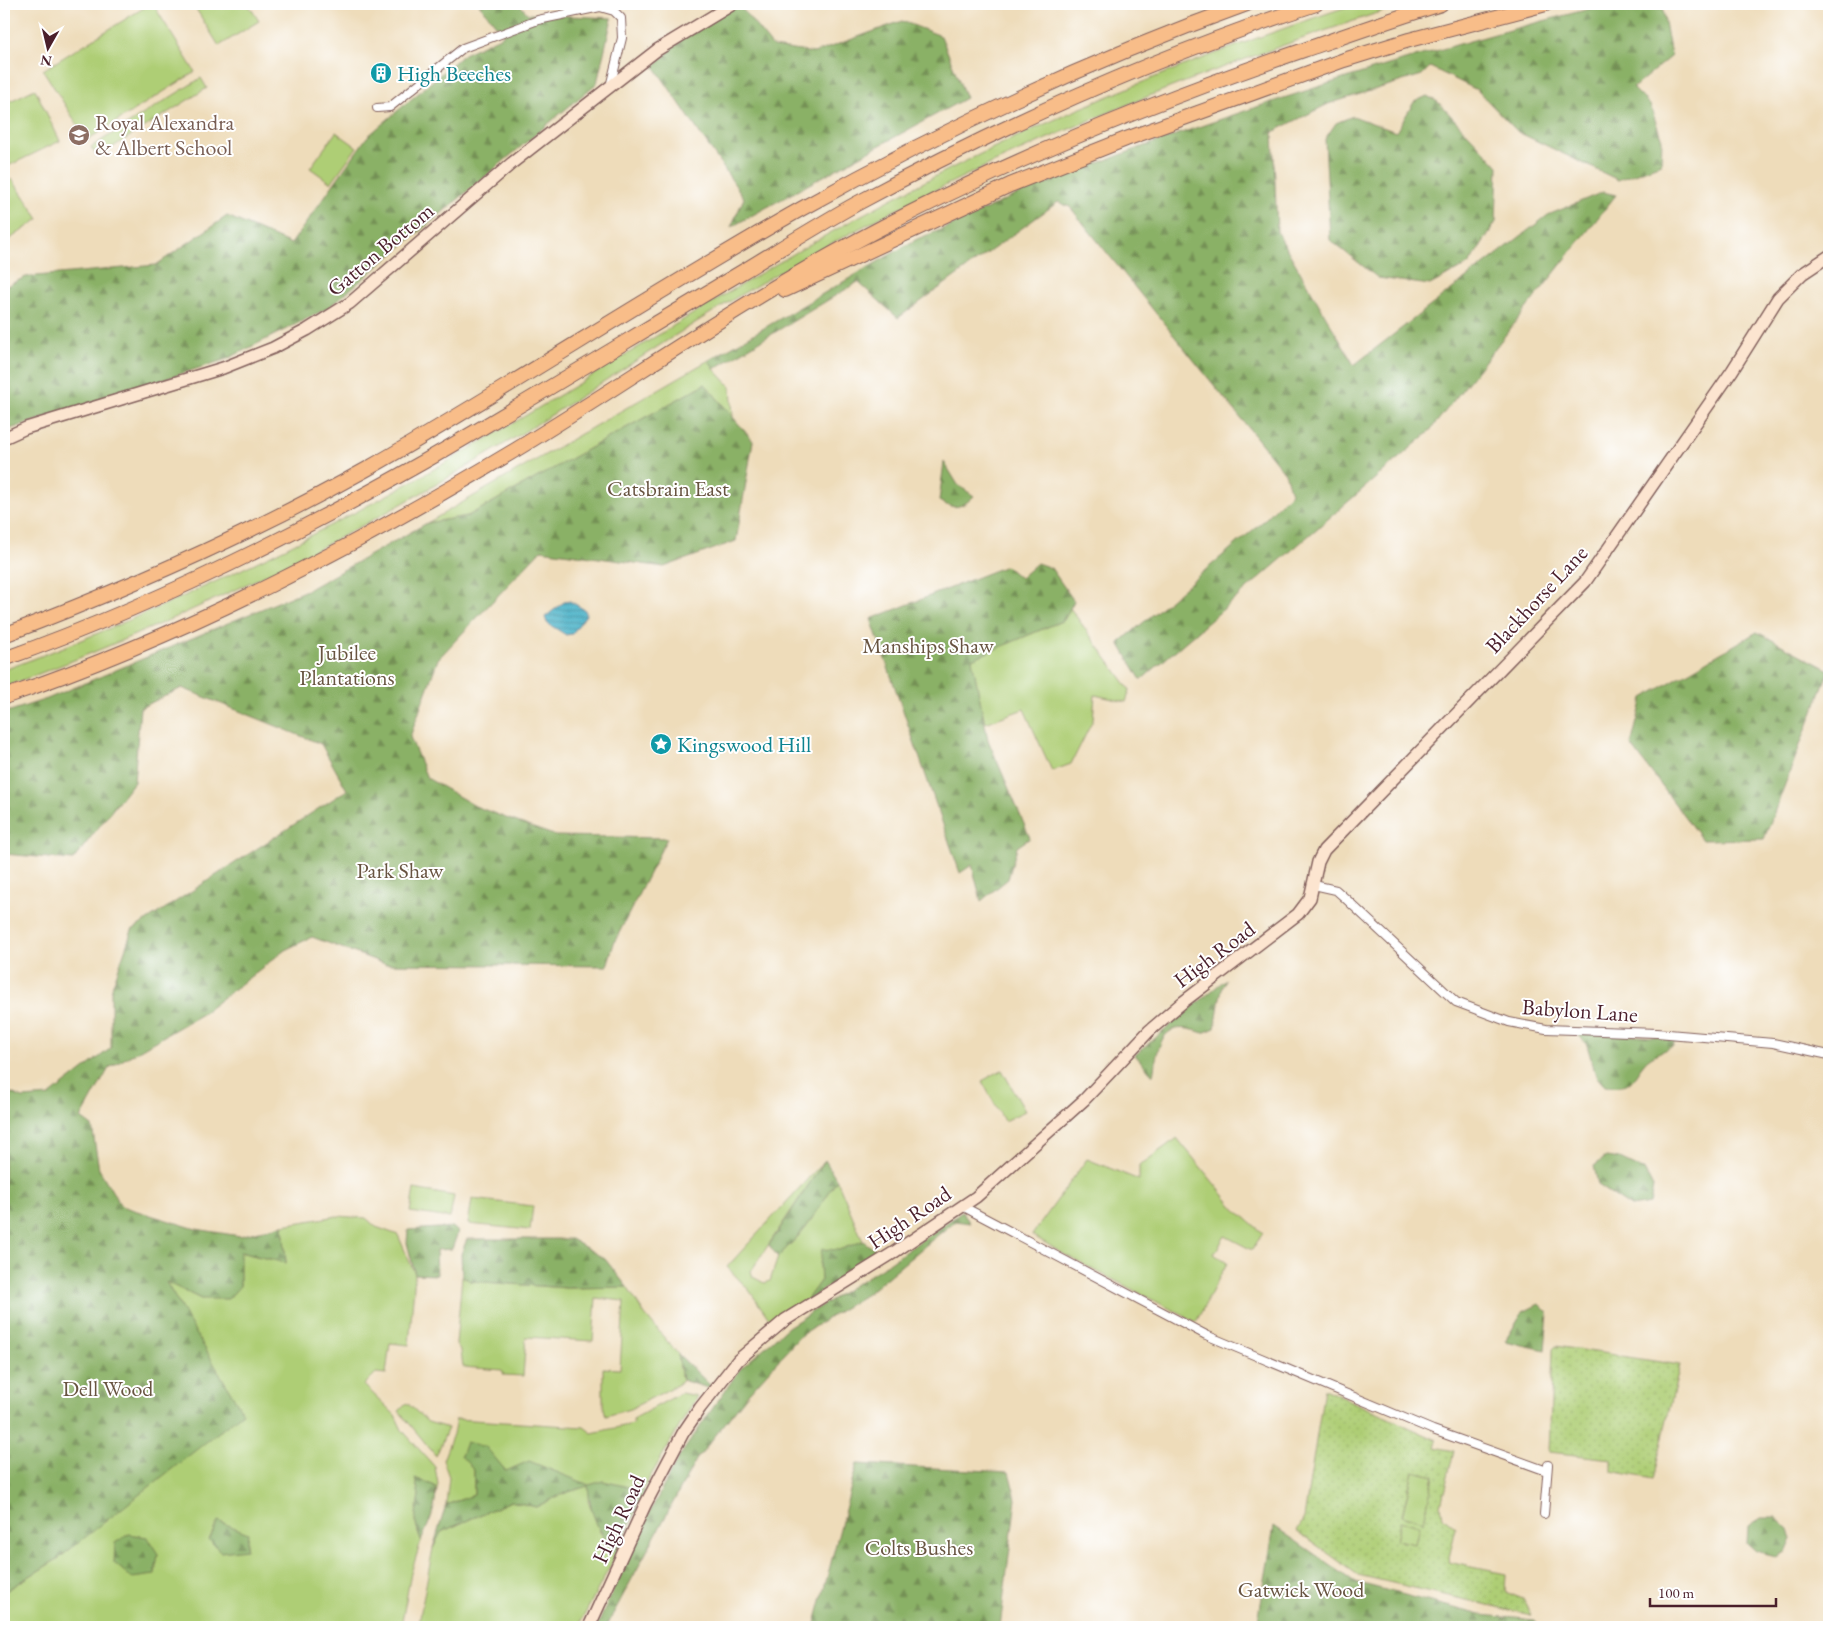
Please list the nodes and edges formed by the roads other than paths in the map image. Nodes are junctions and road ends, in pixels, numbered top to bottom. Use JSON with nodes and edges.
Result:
{"nodes":[{"id":1,"x":734,"y":4,"type":"edge"},
{"id":2,"x":1247,"y":4,"type":"edge"},
{"id":3,"x":1316,"y":4,"type":"edge"},
{"id":4,"x":1441,"y":4,"type":"edge"},
{"id":5,"x":1546,"y":4,"type":"edge"},
{"id":6,"x":610,"y":87,"type":"junction"},
{"id":7,"x":377,"y":108,"type":"dead end"},
{"id":8,"x":1829,"y":256,"type":"edge"},
{"id":9,"x":721,"y":319,"type":"junction"},
{"id":10,"x":4,"y":438,"type":"edge"},
{"id":11,"x":4,"y":635,"type":"edge"},
{"id":12,"x":4,"y":659,"type":"edge"},
{"id":13,"x":4,"y":697,"type":"edge"},
{"id":14,"x":1314,"y":885,"type":"junction"},
{"id":15,"x":1829,"y":1055,"type":"edge"},
{"id":16,"x":962,"y":1206,"type":"junction"},
{"id":17,"x":1544,"y":1514,"type":"dead end"},
{"id":18,"x":589,"y":1627,"type":"edge"}],
"edges":[{"from":1,"to":6,"type":"street","name":"Gatton Bottom"},
{"from":2,"to":11,"type":"highway"},
{"from":3,"to":12,"type":"highway"},
{"from":4,"to":9,"type":"highway"},
{"from":5,"to":9,"type":"highway"},
{"from":6,"to":7,"type":"street"},
{"from":6,"to":10,"type":"street","name":"Gatton Bottom"},
{"from":8,"to":14,"type":"street","name":"Blackhorse Lane"},
{"from":9,"to":13,"type":"highway"},
{"from":14,"to":15,"type":"street","name":"Babylon Lane"},
{"from":14,"to":16,"type":"street","name":"High Road"},
{"from":16,"to":17,"type":"street"},
{"from":16,"to":18,"type":"street","name":"High Road"}]}
